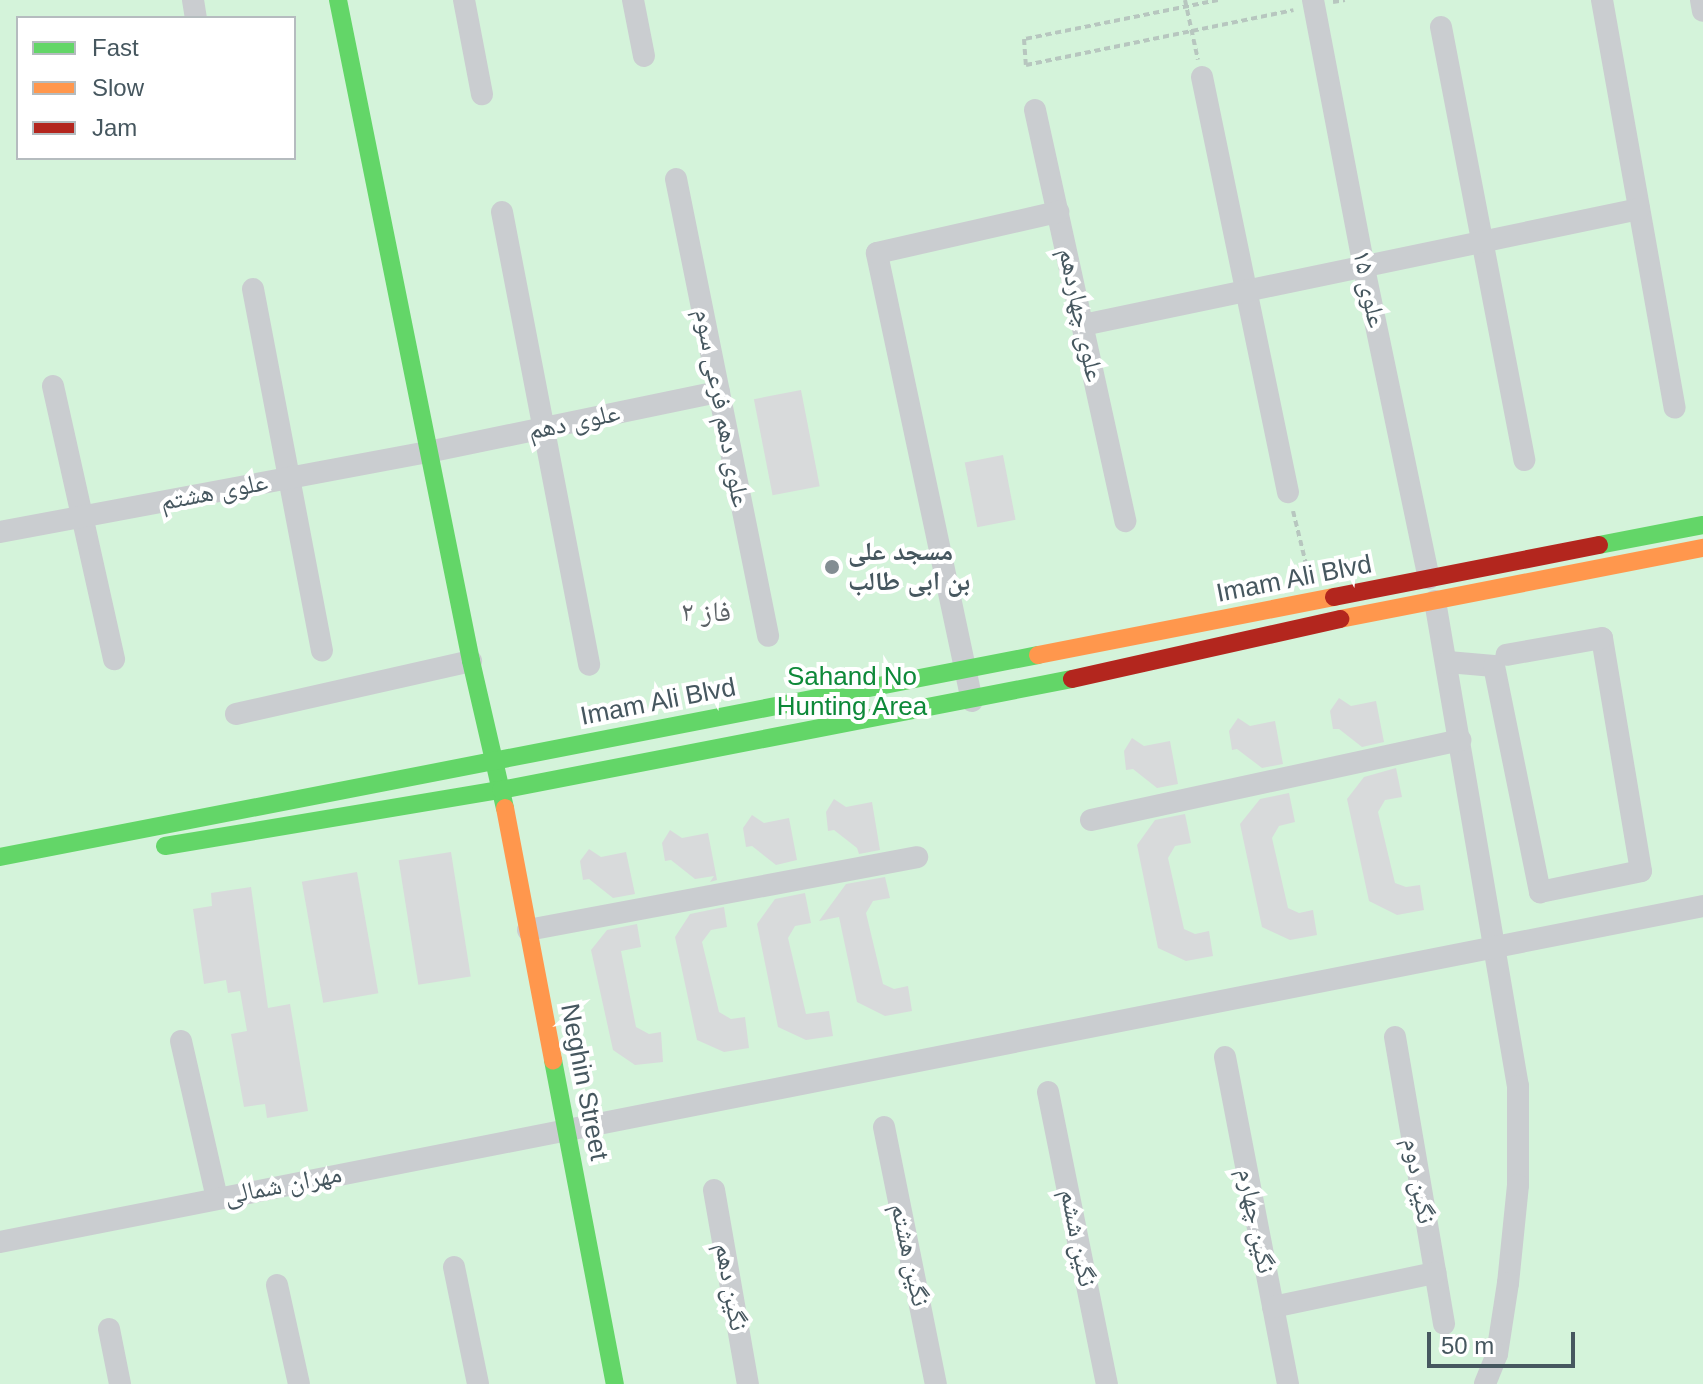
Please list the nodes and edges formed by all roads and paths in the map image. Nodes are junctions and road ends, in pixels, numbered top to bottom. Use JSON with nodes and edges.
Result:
{"nodes":[{"id":1,"x":338,"y":0,"type":"edge"},
{"id":2,"x":464,"y":0,"type":"edge"},
{"id":3,"x":633,"y":0,"type":"edge"},
{"id":4,"x":1218,"y":0,"type":"edge"},
{"id":5,"x":1345,"y":0,"type":"edge"},
{"id":6,"x":1602,"y":0,"type":"edge"},
{"id":7,"x":1701,"y":0,"type":"edge"},
{"id":8,"x":1186,"y":3,"type":"edge"},
{"id":9,"x":1313,"y":3,"type":"edge"},
{"id":10,"x":1703,"y":11,"type":"edge"},
{"id":11,"x":1441,"y":27,"type":"dead end"},
{"id":12,"x":1192,"y":31,"type":"junction"},
{"id":13,"x":644,"y":56,"type":"dead end"},
{"id":14,"x":1202,"y":77,"type":"joint"},
{"id":15,"x":482,"y":94,"type":"dead end"},
{"id":16,"x":1035,"y":110,"type":"dead end"},
{"id":17,"x":676,"y":179,"type":"dead end"},
{"id":18,"x":1639,"y":209,"type":"junction"},
{"id":19,"x":502,"y":212,"type":"dead end"},
{"id":20,"x":1058,"y":212,"type":"junction"},
{"id":21,"x":1485,"y":242,"type":"junction"},
{"id":22,"x":1364,"y":268,"type":"junction"},
{"id":23,"x":253,"y":289,"type":"dead end"},
{"id":24,"x":1246,"y":291,"type":"junction"},
{"id":25,"x":1083,"y":325,"type":"junction"},
{"id":26,"x":53,"y":386,"type":"dead end"},
{"id":27,"x":719,"y":392,"type":"junction"},
{"id":28,"x":1675,"y":408,"type":"dead end"},
{"id":29,"x":545,"y":428,"type":"junction"},
{"id":30,"x":428,"y":452,"type":"junction"},
{"id":31,"x":1524,"y":460,"type":"dead end"},
{"id":32,"x":290,"y":478,"type":"junction"},
{"id":33,"x":1288,"y":492,"type":"joint"},
{"id":34,"x":84,"y":516,"type":"junction"},
{"id":35,"x":1125,"y":521,"type":"dead end"},
{"id":36,"x":1703,"y":525,"type":"edge"},
{"id":37,"x":0,"y":532,"type":"edge"},
{"id":38,"x":1703,"y":548,"type":"edge"},
{"id":39,"x":1429,"y":578,"type":"junction"},
{"id":40,"x":1316,"y":601,"type":"junction"},
{"id":41,"x":1435,"y":601,"type":"junction"},
{"id":42,"x":768,"y":636,"type":"dead end"},
{"id":43,"x":322,"y":650,"type":"dead end"},
{"id":44,"x":1506,"y":655,"type":"dead end"},
{"id":45,"x":114,"y":659,"type":"dead end"},
{"id":46,"x":471,"y":661,"type":"junction"},
{"id":47,"x":1448,"y":662,"type":"junction"},
{"id":48,"x":589,"y":665,"type":"dead end"},
{"id":49,"x":967,"y":670,"type":"junction"},
{"id":50,"x":972,"y":701,"type":"junction"},
{"id":51,"x":236,"y":714,"type":"dead end"},
{"id":52,"x":1460,"y":740,"type":"junction"},
{"id":53,"x":494,"y":759,"type":"junction"},
{"id":54,"x":501,"y":790,"type":"junction"},
{"id":55,"x":1091,"y":820,"type":"dead end"},
{"id":56,"x":141,"y":850,"type":"dead end"},
{"id":57,"x":109,"y":855,"type":"dead end"},
{"id":58,"x":0,"y":857,"type":"edge"},
{"id":59,"x":917,"y":857,"type":"dead end"},
{"id":60,"x":0,"y":874,"type":"edge"},
{"id":61,"x":1703,"y":906,"type":"edge"},
{"id":62,"x":528,"y":930,"type":"junction"},
{"id":63,"x":1497,"y":946,"type":"junction"},
{"id":64,"x":1395,"y":1037,"type":"dead end"},
{"id":65,"x":181,"y":1041,"type":"dead end"},
{"id":66,"x":1225,"y":1057,"type":"dead end"},
{"id":67,"x":1048,"y":1092,"type":"dead end"},
{"id":68,"x":884,"y":1127,"type":"dead end"},
{"id":69,"x":566,"y":1130,"type":"junction"},
{"id":70,"x":714,"y":1190,"type":"dead end"},
{"id":71,"x":217,"y":1198,"type":"junction"},
{"id":72,"x":0,"y":1242,"type":"edge"},
{"id":73,"x":454,"y":1267,"type":"dead end"},
{"id":74,"x":1435,"y":1273,"type":"junction"},
{"id":75,"x":277,"y":1285,"type":"dead end"},
{"id":76,"x":1273,"y":1307,"type":"junction"},
{"id":77,"x":1444,"y":1324,"type":"dead end"},
{"id":78,"x":109,"y":1329,"type":"dead end"},
{"id":79,"x":120,"y":1384,"type":"edge"},
{"id":80,"x":299,"y":1384,"type":"edge"},
{"id":81,"x":478,"y":1384,"type":"edge"},
{"id":82,"x":615,"y":1384,"type":"edge"},
{"id":83,"x":748,"y":1384,"type":"edge"},
{"id":84,"x":936,"y":1384,"type":"edge"},
{"id":85,"x":1107,"y":1384,"type":"edge"},
{"id":86,"x":1288,"y":1384,"type":"edge"},
{"id":87,"x":1485,"y":1384,"type":"edge"}],
"edges":[{"from":1,"to":30,"type":"street","name":"Neghin Street"},
{"from":2,"to":15,"type":"street"},
{"from":3,"to":13,"type":"street"},
{"from":4,"to":8,"type":"path"},
{"from":5,"to":9,"type":"path"},
{"from":6,"to":18,"type":"street"},
{"from":7,"to":10,"type":"street"},
{"from":8,"to":12,"type":"path"},
{"from":8,"to":12,"type":"path"},
{"from":9,"to":12,"type":"path"},
{"from":9,"to":22,"type":"street","name":"علوی ۱۵"},
{"from":11,"to":21,"type":"street"},
{"from":12,"to":14,"type":"path"},
{"from":14,"to":24,"type":"street"},
{"from":16,"to":20,"type":"street","name":"علوی چهاردهم"},
{"from":17,"to":27,"type":"street","name":"علوی دهم فرعی سوم"},
{"from":18,"to":21,"type":"street"},
{"from":18,"to":28,"type":"street"},
{"from":19,"to":29,"type":"street"},
{"from":20,"to":25,"type":"street","name":"علوی چهاردهم"},
{"from":20,"to":49,"type":"street"},
{"from":21,"to":22,"type":"street"},
{"from":21,"to":31,"type":"street"},
{"from":22,"to":24,"type":"street"},
{"from":22,"to":39,"type":"street","name":"علوی ۱۵"},
{"from":23,"to":32,"type":"street"},
{"from":24,"to":25,"type":"street"},
{"from":24,"to":33,"type":"street"},
{"from":25,"to":35,"type":"street","name":"علوی چهاردهم"},
{"from":26,"to":34,"type":"street"},
{"from":27,"to":29,"type":"street","name":"علوی دهم"},
{"from":27,"to":42,"type":"street","name":"علوی دهم فرعی سوم"},
{"from":29,"to":30,"type":"street","name":"علوی دهم"},
{"from":29,"to":48,"type":"street"},
{"from":30,"to":32,"type":"street","name":"علوی هشتم"},
{"from":30,"to":46,"type":"street","name":"Neghin Street"},
{"from":32,"to":34,"type":"street","name":"علوی هشتم"},
{"from":32,"to":43,"type":"street"},
{"from":33,"to":40,"type":"path"},
{"from":34,"to":37,"type":"street","name":"علوی هشتم"},
{"from":34,"to":45,"type":"street"},
{"from":36,"to":39,"type":"street","name":"Imam Ali Blvd"},
{"from":38,"to":41,"type":"street","name":"Imam Ali Blvd"},
{"from":39,"to":40,"type":"street","name":"Imam Ali Blvd"},
{"from":39,"to":41,"type":"street"},
{"from":40,"to":49,"type":"street","name":"Imam Ali Blvd"},
{"from":41,"to":47,"type":"street"},
{"from":41,"to":50,"type":"street","name":"Imam Ali Blvd"},
{"from":44,"to":47,"type":"street"},
{"from":46,"to":51,"type":"street"},
{"from":46,"to":53,"type":"street","name":"Neghin Street"},
{"from":47,"to":52,"type":"street"},
{"from":49,"to":50,"type":"street"},
{"from":49,"to":53,"type":"street","name":"Imam Ali Blvd"},
{"from":50,"to":54,"type":"street","name":"Imam Ali Blvd"},
{"from":52,"to":55,"type":"street"},
{"from":52,"to":63,"type":"street"},
{"from":53,"to":54,"type":"street","name":"Neghin Street"},
{"from":53,"to":58,"type":"street","name":"Imam Ali Blvd"},
{"from":54,"to":56,"type":"street","name":"Imam Ali Blvd"},
{"from":54,"to":62,"type":"street","name":"Neghin Street"},
{"from":57,"to":60,"type":"street"},
{"from":59,"to":62,"type":"street"},
{"from":61,"to":63,"type":"street","name":"مهران شمالی"},
{"from":62,"to":69,"type":"street","name":"Neghin Street"},
{"from":63,"to":69,"type":"street","name":"مهران شمالی"},
{"from":63,"to":87,"type":"street"},
{"from":64,"to":74,"type":"street","name":"نگین دوم"},
{"from":65,"to":71,"type":"street"},
{"from":66,"to":76,"type":"street","name":"نگین چهارم"},
{"from":67,"to":85,"type":"street","name":"نگین ششم"},
{"from":68,"to":84,"type":"street","name":"نگین هشتم"},
{"from":69,"to":71,"type":"street","name":"مهران شمالی"},
{"from":69,"to":82,"type":"street","name":"Neghin Street"},
{"from":70,"to":83,"type":"street","name":"نگین دهم"},
{"from":71,"to":72,"type":"street","name":"مهران شمالی"},
{"from":73,"to":81,"type":"street"},
{"from":74,"to":76,"type":"street"},
{"from":74,"to":77,"type":"street","name":"نگین دوم"},
{"from":75,"to":80,"type":"street"},
{"from":76,"to":86,"type":"street","name":"نگین چهارم"},
{"from":78,"to":79,"type":"street"}]}
